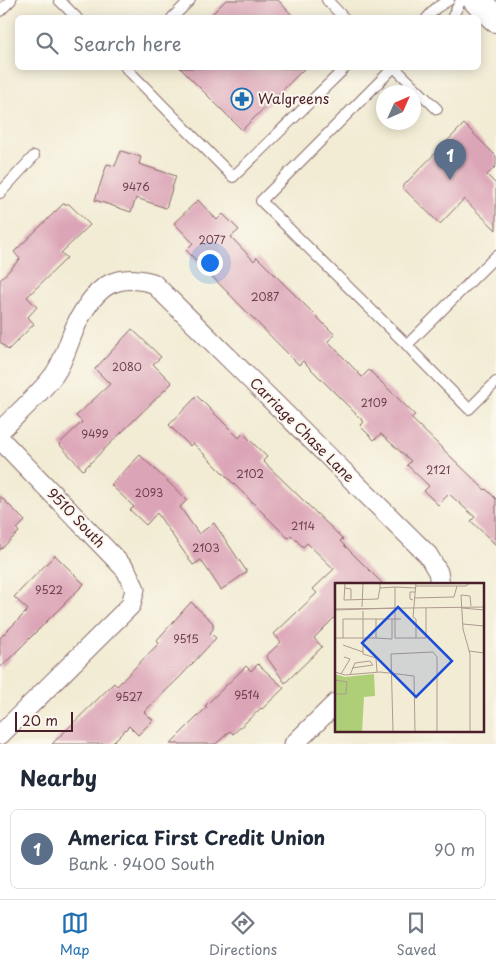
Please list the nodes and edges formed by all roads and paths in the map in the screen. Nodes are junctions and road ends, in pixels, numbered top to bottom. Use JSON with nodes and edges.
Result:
{"nodes":[{"id":1,"x":11,"y":0,"type":"edge"},
{"id":2,"x":59,"y":0,"type":"edge"},
{"id":3,"x":190,"y":0,"type":"edge"},
{"id":4,"x":327,"y":0,"type":"edge"},
{"id":5,"x":449,"y":0,"type":"edge"},
{"id":6,"x":461,"y":0,"type":"edge"},
{"id":7,"x":476,"y":0,"type":"edge"},
{"id":8,"x":0,"y":11,"type":"edge"},
{"id":9,"x":73,"y":15,"type":"edge"},
{"id":10,"x":175,"y":15,"type":"edge"},
{"id":11,"x":341,"y":15,"type":"edge"},
{"id":12,"x":430,"y":15,"type":"edge"},
{"id":13,"x":454,"y":15,"type":"edge"},
{"id":14,"x":496,"y":19,"type":"edge"},
{"id":15,"x":128,"y":70,"type":"edge"},
{"id":16,"x":343,"y":70,"type":"edge"},
{"id":17,"x":392,"y":70,"type":"edge"},
{"id":18,"x":396,"y":70,"type":"edge"},
{"id":19,"x":437,"y":109,"type":"dead end"},
{"id":20,"x":34,"y":156,"type":"dead end"},
{"id":21,"x":0,"y":193,"type":"edge"},
{"id":22,"x":496,"y":256,"type":"edge"},
{"id":23,"x":408,"y":345,"type":"junction"},
{"id":24,"x":496,"y":382,"type":"edge"},
{"id":25,"x":0,"y":431,"type":"edge"},
{"id":26,"x":0,"y":439,"type":"edge"},
{"id":27,"x":440,"y":583,"type":"edge"},
{"id":28,"x":335,"y":704,"type":"edge"},
{"id":29,"x":0,"y":736,"type":"edge"},
{"id":30,"x":294,"y":744,"type":"edge"}],
"edges":[{"from":1,"to":8,"type":"lane"},
{"from":2,"to":9,"type":"lane"},
{"from":3,"to":10,"type":"lane"},
{"from":4,"to":11,"type":"lane"},
{"from":5,"to":12,"type":"lane"},
{"from":6,"to":13,"type":"lane"},
{"from":7,"to":14,"type":"main road"},
{"from":15,"to":16,"type":"lane"},
{"from":17,"to":23,"type":"lane"},
{"from":18,"to":19,"type":"lane"},
{"from":20,"to":21,"type":"lane"},
{"from":22,"to":23,"type":"lane"},
{"from":23,"to":24,"type":"lane"},
{"from":25,"to":27,"type":"street","name":"Carriage Chase Lane"},
{"from":26,"to":29,"type":"street","name":"9510 South"},
{"from":28,"to":30,"type":"street"}]}
